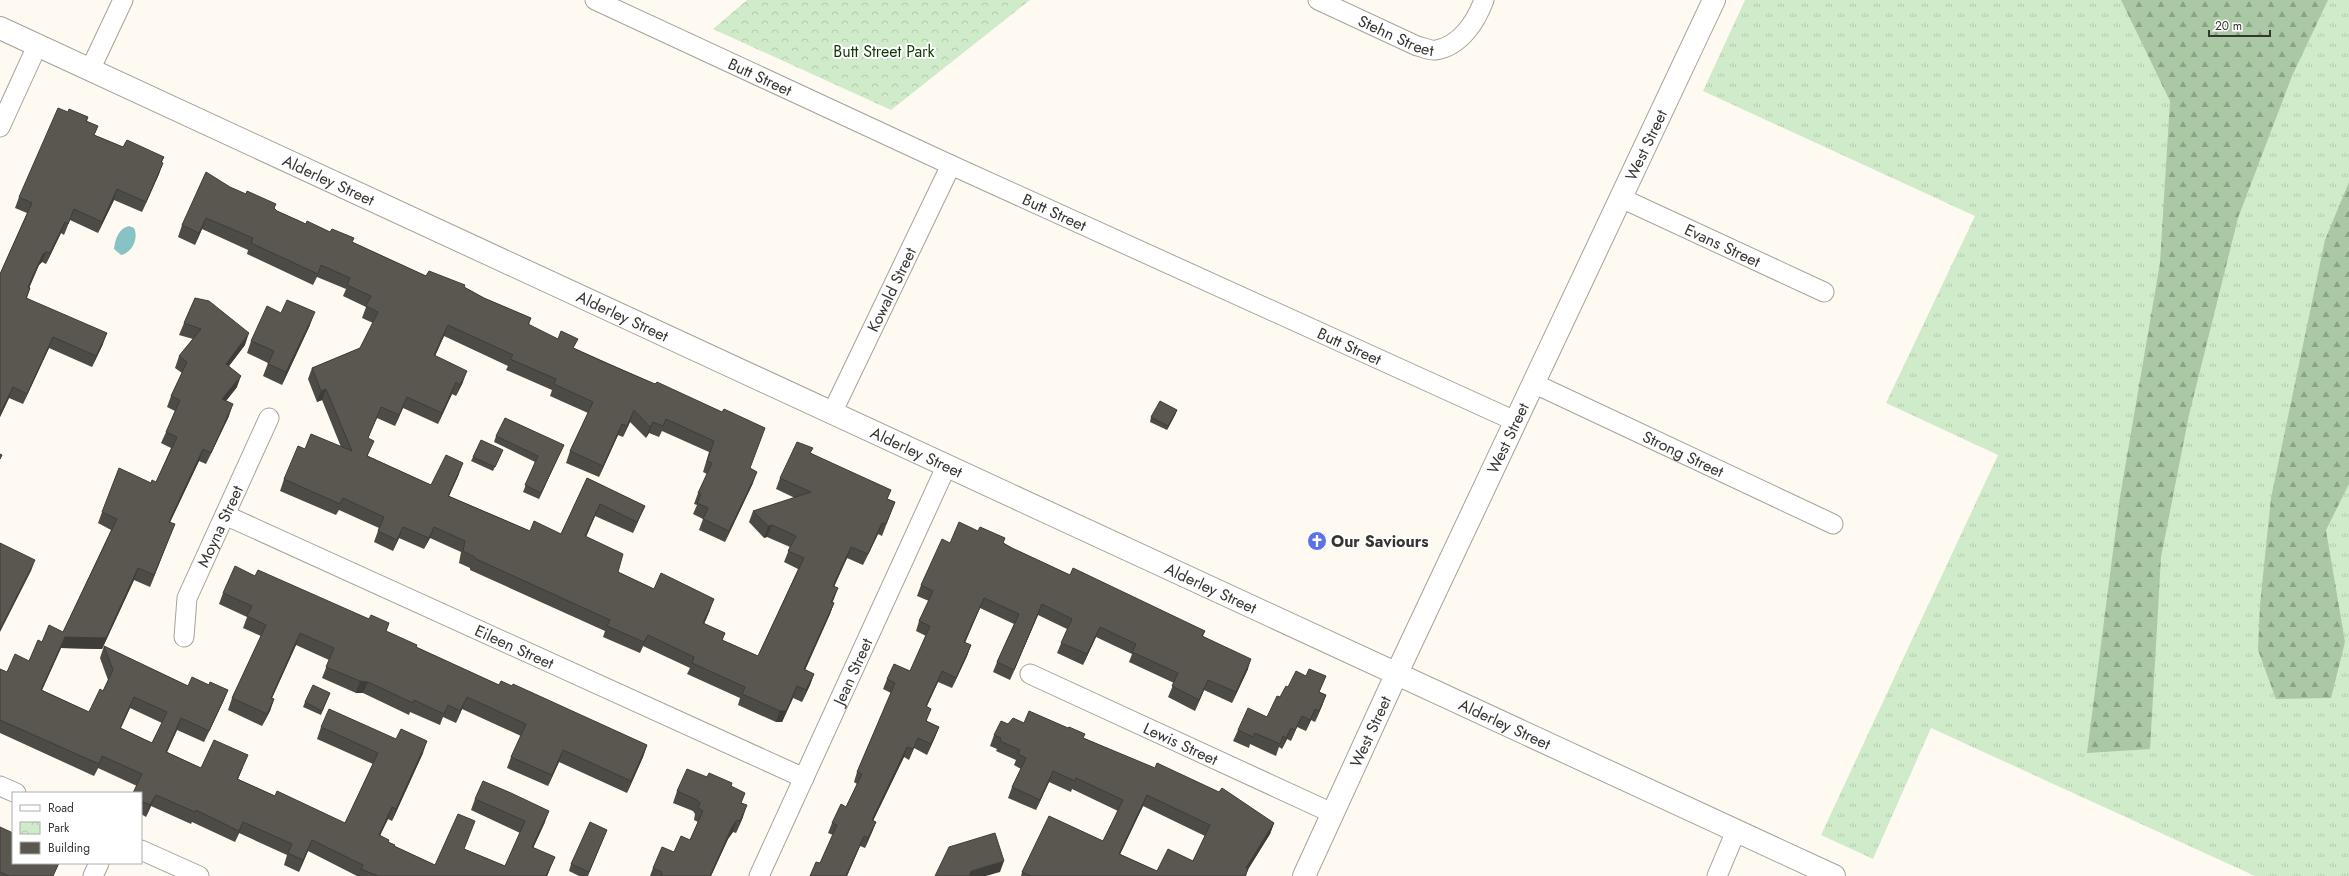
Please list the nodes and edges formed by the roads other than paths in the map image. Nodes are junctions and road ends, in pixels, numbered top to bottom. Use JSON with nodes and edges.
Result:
{"nodes":[{"id":1,"x":123,"y":0,"type":"edge"},
{"id":2,"x":595,"y":0,"type":"edge"},
{"id":3,"x":1318,"y":0,"type":"edge"},
{"id":4,"x":1484,"y":0,"type":"edge"},
{"id":5,"x":1714,"y":0,"type":"edge"},
{"id":6,"x":0,"y":28,"type":"edge"},
{"id":7,"x":37,"y":46,"type":"junction"},
{"id":8,"x":90,"y":70,"type":"junction"},
{"id":9,"x":0,"y":127,"type":"edge"},
{"id":10,"x":951,"y":165,"type":"junction"},
{"id":11,"x":1621,"y":198,"type":"junction"},
{"id":12,"x":1824,"y":292,"type":"dead end"},
{"id":13,"x":1534,"y":383,"type":"junction"},
{"id":14,"x":832,"y":413,"type":"junction"},
{"id":15,"x":269,"y":418,"type":"dead end"},
{"id":16,"x":1515,"y":421,"type":"junction"},
{"id":17,"x":946,"y":467,"type":"junction"},
{"id":18,"x":225,"y":515,"type":"junction"},
{"id":19,"x":1833,"y":524,"type":"dead end"},
{"id":20,"x":184,"y":637,"type":"dead end"},
{"id":21,"x":1030,"y":674,"type":"dead end"},
{"id":22,"x":1396,"y":674,"type":"junction"},
{"id":23,"x":804,"y":778,"type":"junction"},
{"id":24,"x":0,"y":786,"type":"edge"},
{"id":25,"x":14,"y":792,"type":"edge"},
{"id":26,"x":1332,"y":814,"type":"junction"},
{"id":27,"x":1736,"y":831,"type":"junction"},
{"id":28,"x":142,"y":850,"type":"edge"},
{"id":29,"x":99,"y":864,"type":"edge"},
{"id":30,"x":93,"y":876,"type":"edge"},
{"id":31,"x":199,"y":876,"type":"edge"},
{"id":32,"x":759,"y":876,"type":"edge"},
{"id":33,"x":1304,"y":876,"type":"edge"},
{"id":34,"x":1717,"y":876,"type":"edge"},
{"id":35,"x":1834,"y":876,"type":"edge"}],
"edges":[{"from":1,"to":8,"type":"street"},
{"from":2,"to":10,"type":"street","name":"Butt Street"},
{"from":3,"to":4,"type":"street","name":"Stehn Street"},
{"from":5,"to":11,"type":"street","name":"West Street"},
{"from":6,"to":7,"type":"street","name":"Alderley Street"},
{"from":7,"to":8,"type":"street","name":"Alderley Street"},
{"from":7,"to":9,"type":"street"},
{"from":8,"to":14,"type":"street","name":"Alderley Street"},
{"from":10,"to":14,"type":"street","name":"Kowald Street"},
{"from":10,"to":16,"type":"street","name":"Butt Street"},
{"from":11,"to":12,"type":"street","name":"Evans Street"},
{"from":11,"to":13,"type":"street","name":"West Street"},
{"from":13,"to":16,"type":"street","name":"West Street"},
{"from":13,"to":19,"type":"street","name":"Strong Street"},
{"from":14,"to":17,"type":"street","name":"Alderley Street"},
{"from":15,"to":18,"type":"street","name":"Moyna Street"},
{"from":16,"to":22,"type":"street","name":"West Street"},
{"from":17,"to":22,"type":"street","name":"Alderley Street"},
{"from":17,"to":23,"type":"street","name":"Jean Street"},
{"from":18,"to":20,"type":"street","name":"Moyna Street"},
{"from":18,"to":23,"type":"street","name":"Eileen Street"},
{"from":21,"to":26,"type":"street","name":"Lewis Street"},
{"from":22,"to":26,"type":"street","name":"West Street"},
{"from":22,"to":27,"type":"street","name":"Alderley Street"},
{"from":23,"to":32,"type":"street","name":"Jean Street"},
{"from":24,"to":25,"type":"street"},
{"from":26,"to":33,"type":"street","name":"West Street"},
{"from":27,"to":34,"type":"street"},
{"from":27,"to":35,"type":"street","name":"Alderley Street"},
{"from":28,"to":31,"type":"street"},
{"from":29,"to":30,"type":"street"}]}
